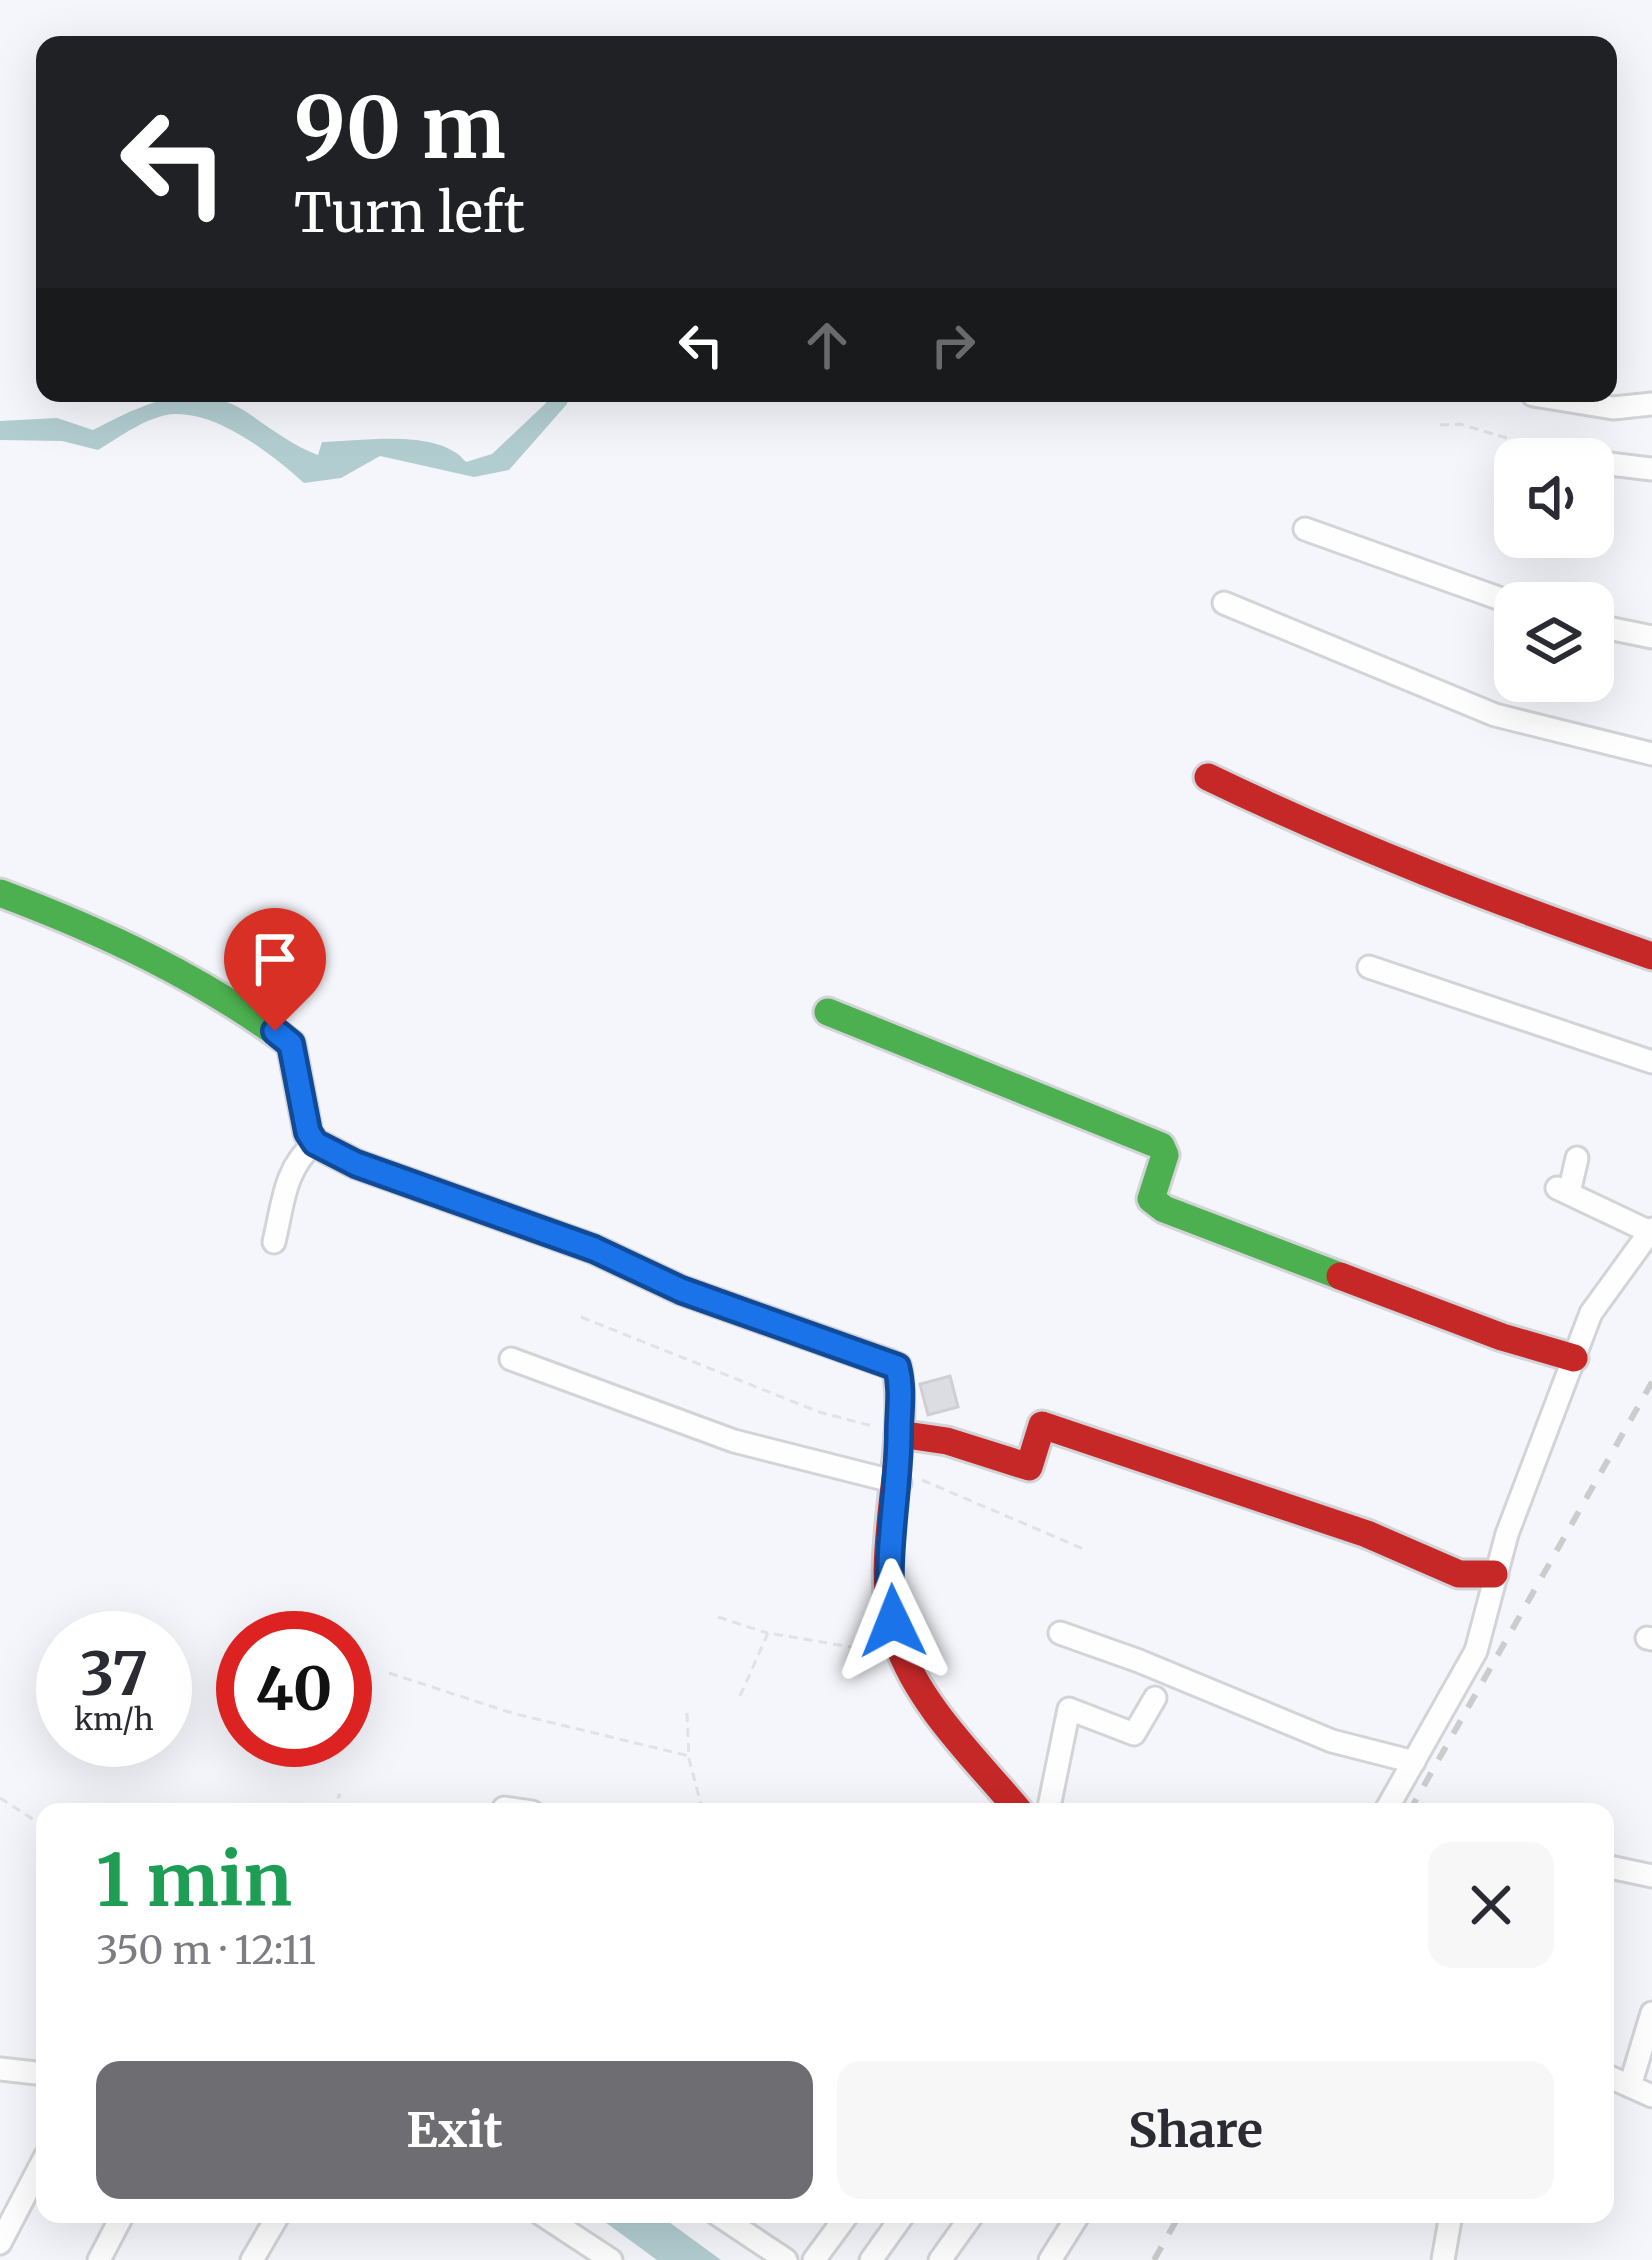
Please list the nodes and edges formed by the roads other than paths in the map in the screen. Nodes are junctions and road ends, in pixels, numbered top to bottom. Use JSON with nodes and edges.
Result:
{"nodes":[{"id":1,"x":1576,"y":402,"type":"edge"},
{"id":2,"x":1652,"y":404,"type":"edge"},
{"id":3,"x":1614,"y":464,"type":"edge"},
{"id":4,"x":1652,"y":469,"type":"edge"},
{"id":5,"x":1305,"y":529,"type":"dead end"},
{"id":6,"x":1494,"y":596,"type":"edge"},
{"id":7,"x":1224,"y":603,"type":"dead end"},
{"id":8,"x":1614,"y":629,"type":"edge"},
{"id":9,"x":1652,"y":637,"type":"edge"},
{"id":10,"x":1652,"y":754,"type":"edge"},
{"id":11,"x":1208,"y":777,"type":"dead end"},
{"id":12,"x":0,"y":893,"type":"edge"},
{"id":13,"x":1652,"y":956,"type":"edge"},
{"id":14,"x":1369,"y":967,"type":"dead end"},
{"id":15,"x":828,"y":1012,"type":"dead end"},
{"id":16,"x":1652,"y":1062,"type":"edge"},
{"id":17,"x":315,"y":1143,"type":"junction"},
{"id":18,"x":1576,"y":1158,"type":"dead end"},
{"id":19,"x":1651,"y":1230,"type":"edge"},
{"id":20,"x":274,"y":1242,"type":"dead end"},
{"id":21,"x":1574,"y":1358,"type":"junction"},
{"id":22,"x":511,"y":1359,"type":"dead end"},
{"id":23,"x":899,"y":1429,"type":"junction"},
{"id":24,"x":900,"y":1477,"type":"junction"},
{"id":25,"x":1494,"y":1574,"type":"junction"},
{"id":26,"x":1060,"y":1634,"type":"dead end"},
{"id":27,"x":1155,"y":1698,"type":"dead end"},
{"id":28,"x":1414,"y":1762,"type":"junction"},
{"id":29,"x":1013,"y":1803,"type":"edge"},
{"id":30,"x":1050,"y":1803,"type":"edge"},
{"id":31,"x":1390,"y":1803,"type":"edge"},
{"id":32,"x":1614,"y":1868,"type":"edge"},
{"id":33,"x":1652,"y":1876,"type":"edge"},
{"id":34,"x":1652,"y":2013,"type":"edge"},
{"id":35,"x":0,"y":2068,"type":"edge"},
{"id":36,"x":36,"y":2073,"type":"edge"},
{"id":37,"x":1614,"y":2079,"type":"edge"},
{"id":38,"x":1630,"y":2086,"type":"junction"},
{"id":39,"x":1652,"y":2096,"type":"edge"},
{"id":40,"x":36,"y":2174,"type":"edge"},
{"id":41,"x":119,"y":2223,"type":"edge"},
{"id":42,"x":274,"y":2223,"type":"edge"},
{"id":43,"x":556,"y":2223,"type":"edge"},
{"id":44,"x":730,"y":2223,"type":"edge"},
{"id":45,"x":841,"y":2223,"type":"edge"},
{"id":46,"x":898,"y":2223,"type":"edge"},
{"id":47,"x":967,"y":2223,"type":"edge"},
{"id":48,"x":1073,"y":2223,"type":"edge"},
{"id":49,"x":1449,"y":2223,"type":"edge"},
{"id":50,"x":0,"y":2243,"type":"edge"},
{"id":51,"x":103,"y":2258,"type":"edge"},
{"id":52,"x":252,"y":2260,"type":"edge"},
{"id":53,"x":611,"y":2260,"type":"edge"},
{"id":54,"x":786,"y":2260,"type":"edge"},
{"id":55,"x":814,"y":2260,"type":"edge"},
{"id":56,"x":872,"y":2260,"type":"edge"},
{"id":57,"x":940,"y":2260,"type":"edge"},
{"id":58,"x":1050,"y":2260,"type":"edge"},
{"id":59,"x":1442,"y":2260,"type":"edge"}],
"edges":[{"from":1,"to":2,"type":"street"},
{"from":3,"to":4,"type":"street"},
{"from":5,"to":6,"type":"street"},
{"from":7,"to":10,"type":"street"},
{"from":8,"to":9,"type":"street"},
{"from":11,"to":13,"type":"street"},
{"from":12,"to":17,"type":"street"},
{"from":14,"to":16,"type":"street"},
{"from":15,"to":21,"type":"street"},
{"from":17,"to":20,"type":"street"},
{"from":17,"to":23,"type":"street"},
{"from":18,"to":19,"type":"street"},
{"from":19,"to":21,"type":"street"},
{"from":21,"to":25,"type":"street"},
{"from":22,"to":24,"type":"street"},
{"from":23,"to":24,"type":"street"},
{"from":23,"to":25,"type":"street"},
{"from":24,"to":29,"type":"street"},
{"from":25,"to":28,"type":"street"},
{"from":26,"to":28,"type":"street"},
{"from":27,"to":30,"type":"street"},
{"from":28,"to":31,"type":"street"},
{"from":32,"to":33,"type":"street"},
{"from":34,"to":38,"type":"street"},
{"from":35,"to":36,"type":"street"},
{"from":37,"to":38,"type":"street"},
{"from":38,"to":39,"type":"street"},
{"from":40,"to":50,"type":"street"},
{"from":41,"to":51,"type":"street"},
{"from":42,"to":52,"type":"street"},
{"from":43,"to":53,"type":"street"},
{"from":44,"to":54,"type":"street"},
{"from":45,"to":55,"type":"street"},
{"from":46,"to":56,"type":"street"},
{"from":47,"to":57,"type":"street"},
{"from":48,"to":58,"type":"street"},
{"from":49,"to":59,"type":"street"}]}
